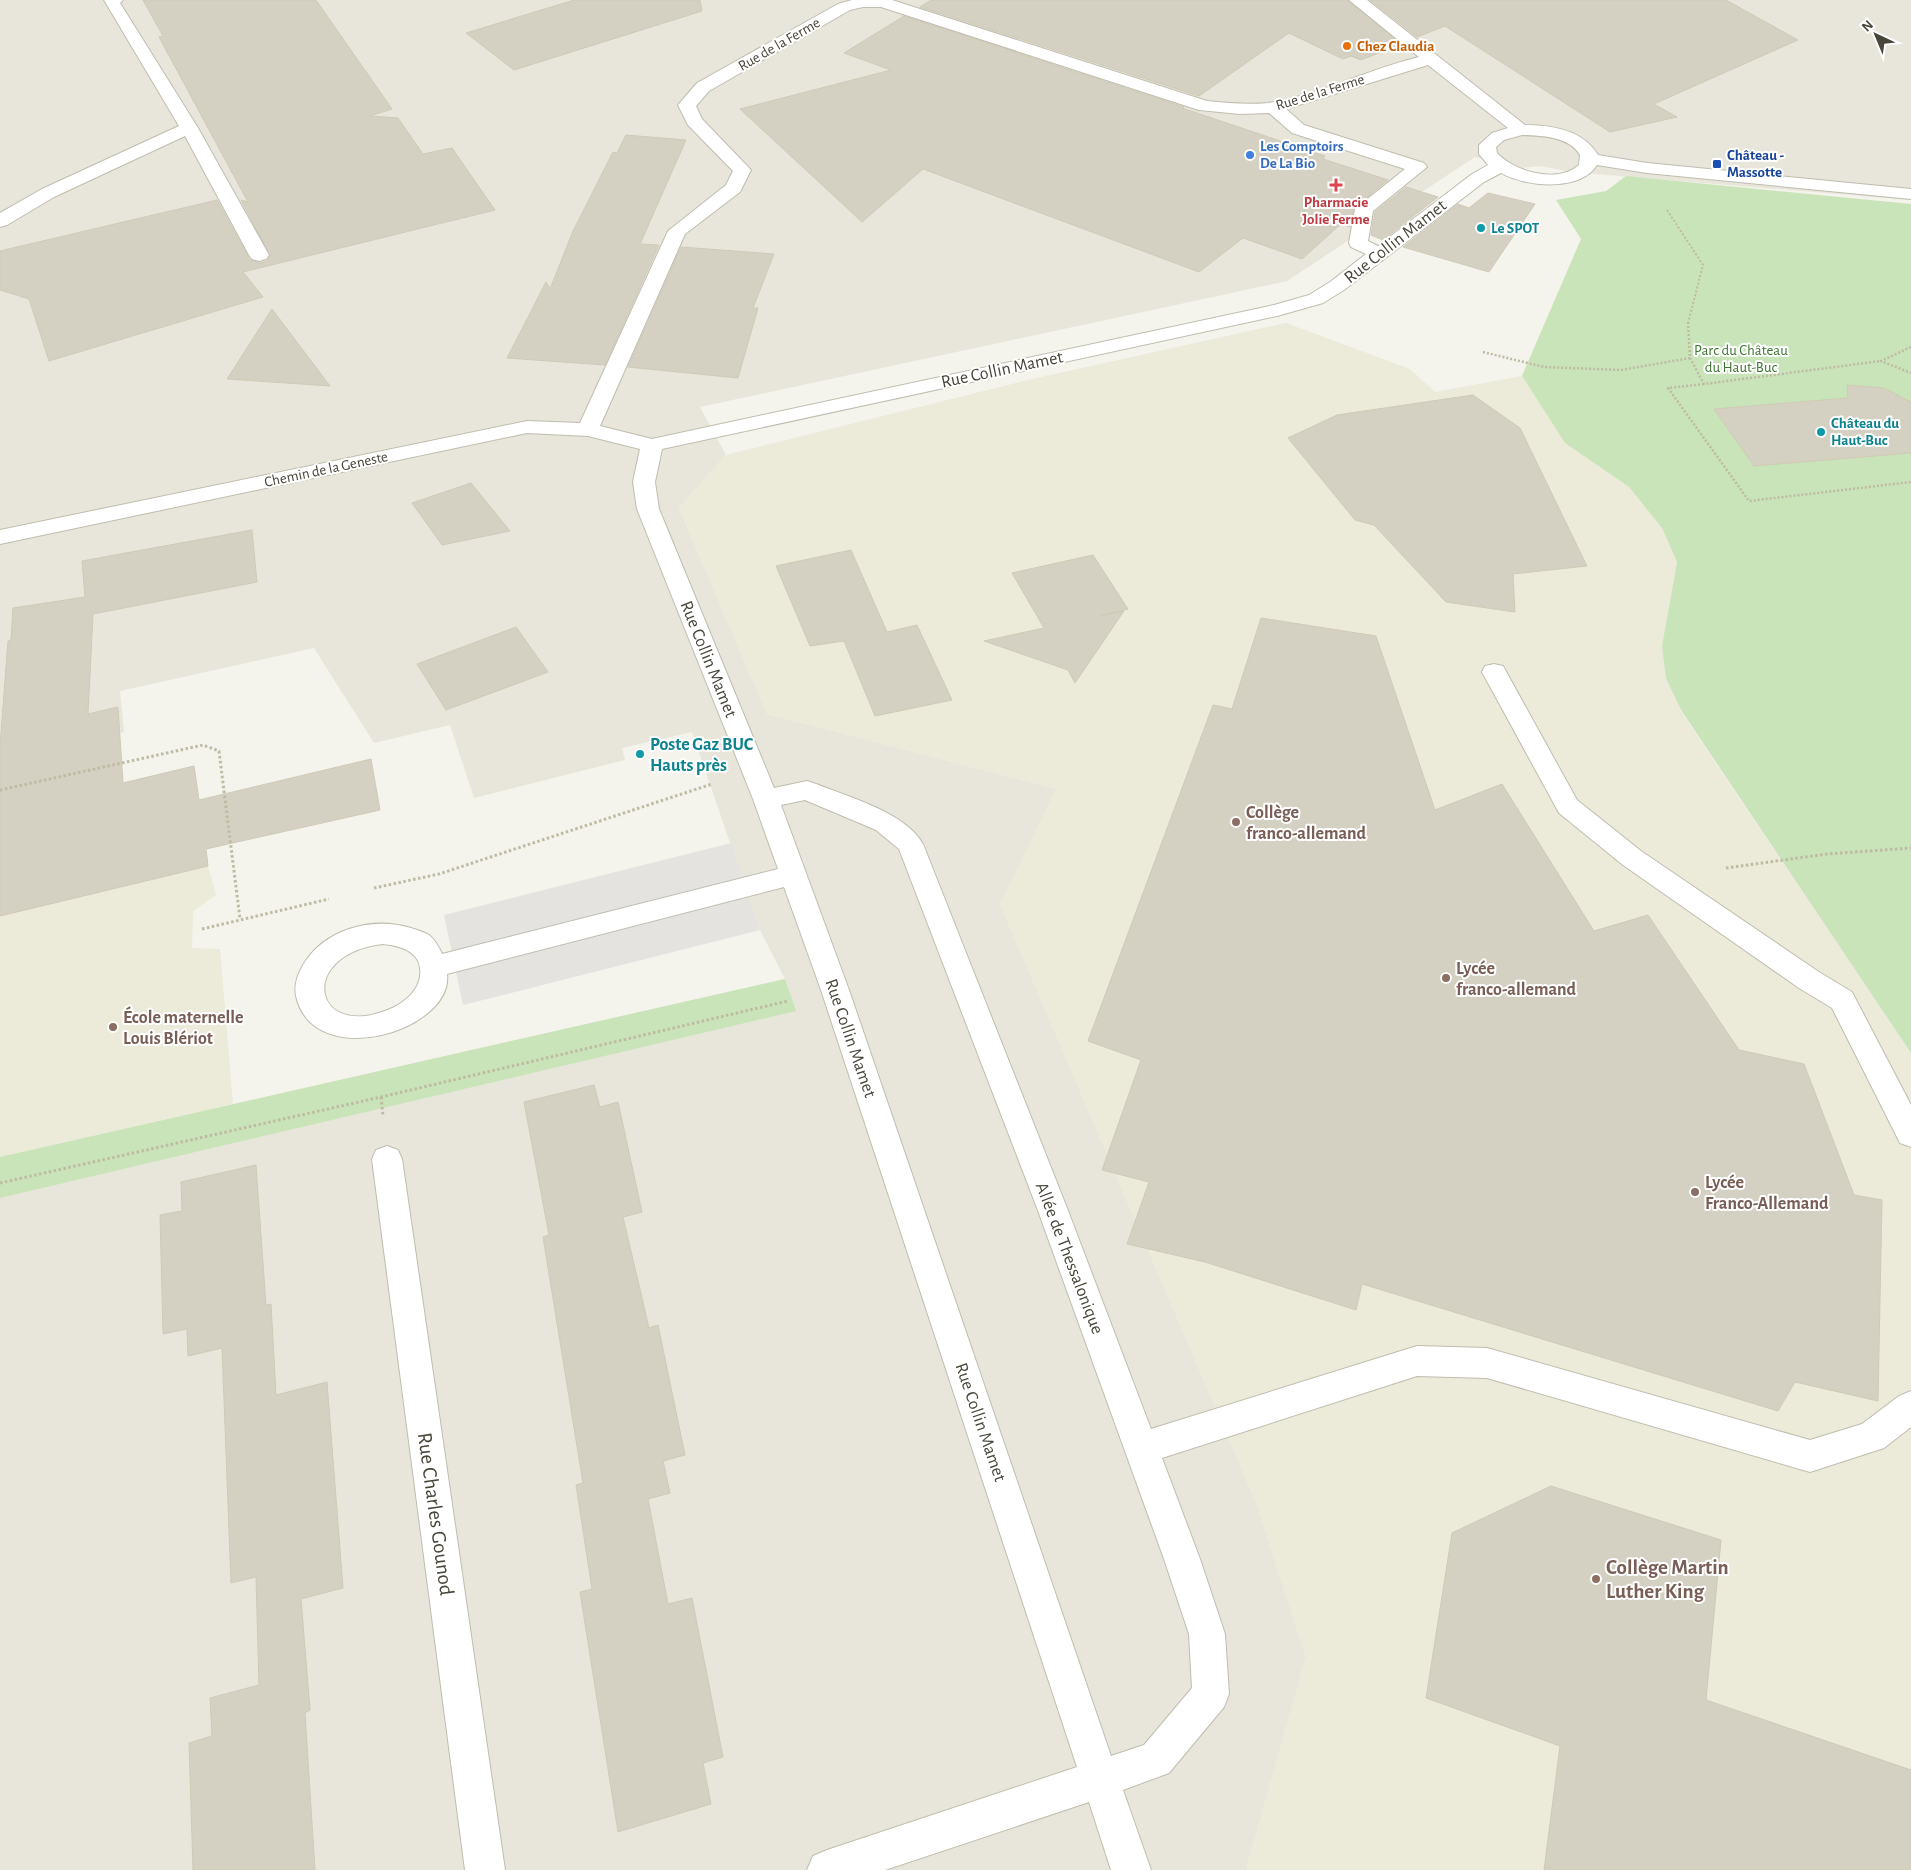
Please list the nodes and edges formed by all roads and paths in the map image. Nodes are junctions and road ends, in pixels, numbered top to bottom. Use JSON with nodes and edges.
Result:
{"nodes":[{"id":1,"x":115,"y":0,"type":"edge"},
{"id":2,"x":1357,"y":0,"type":"edge"},
{"id":3,"x":1432,"y":60,"type":"junction"},
{"id":4,"x":1273,"y":107,"type":"junction"},
{"id":5,"x":189,"y":128,"type":"junction"},
{"id":6,"x":1521,"y":130,"type":"junction"},
{"id":7,"x":1590,"y":160,"type":"junction"},
{"id":8,"x":1499,"y":167,"type":"junction"},
{"id":9,"x":1911,"y":194,"type":"edge"},
{"id":10,"x":1667,"y":210,"type":"dead end"},
{"id":11,"x":0,"y":221,"type":"edge"},
{"id":12,"x":1380,"y":254,"type":"junction"},
{"id":13,"x":259,"y":255,"type":"dead end"},
{"id":14,"x":1911,"y":347,"type":"edge"},
{"id":15,"x":1483,"y":352,"type":"dead end"},
{"id":16,"x":1690,"y":358,"type":"junction"},
{"id":17,"x":1881,"y":361,"type":"junction"},
{"id":18,"x":1911,"y":373,"type":"edge"},
{"id":19,"x":1704,"y":384,"type":"junction"},
{"id":20,"x":588,"y":430,"type":"junction"},
{"id":21,"x":652,"y":445,"type":"junction"},
{"id":22,"x":1911,"y":482,"type":"edge"},
{"id":23,"x":0,"y":537,"type":"edge"},
{"id":24,"x":1494,"y":672,"type":"dead end"},
{"id":25,"x":755,"y":772,"type":"junction"},
{"id":26,"x":0,"y":790,"type":"edge"},
{"id":27,"x":766,"y":798,"type":"junction"},
{"id":28,"x":1911,"y":848,"type":"edge"},
{"id":29,"x":794,"y":876,"type":"junction"},
{"id":30,"x":1661,"y":878,"type":"junction"},
{"id":31,"x":373,"y":889,"type":"dead end"},
{"id":32,"x":335,"y":897,"type":"dead end"},
{"id":33,"x":240,"y":919,"type":"junction"},
{"id":34,"x":202,"y":929,"type":"dead end"},
{"id":35,"x":434,"y":967,"type":"dead end"},
{"id":36,"x":835,"y":990,"type":"junction"},
{"id":37,"x":1911,"y":1134,"type":"edge"},
{"id":38,"x":387,"y":1158,"type":"dead end"},
{"id":39,"x":0,"y":1182,"type":"edge"},
{"id":40,"x":1911,"y":1407,"type":"edge"},
{"id":41,"x":1141,"y":1448,"type":"junction"},
{"id":42,"x":1102,"y":1780,"type":"junction"},
{"id":43,"x":485,"y":1870,"type":"edge"},
{"id":44,"x":828,"y":1870,"type":"edge"},
{"id":45,"x":1131,"y":1870,"type":"edge"}],
"edges":[{"from":1,"to":5,"type":"street"},
{"from":2,"to":3,"type":"street"},
{"from":3,"to":4,"type":"street","name":"Rue de la Ferme"},
{"from":3,"to":6,"type":"street"},
{"from":4,"to":12,"type":"street"},
{"from":4,"to":20,"type":"street","name":"Rue de la Ferme"},
{"from":5,"to":11,"type":"street"},
{"from":5,"to":13,"type":"street"},
{"from":6,"to":7,"type":"street"},
{"from":6,"to":8,"type":"street"},
{"from":7,"to":8,"type":"street"},
{"from":7,"to":9,"type":"street"},
{"from":8,"to":12,"type":"street","name":"Rue Collin Mamet"},
{"from":10,"to":16,"type":"path"},
{"from":12,"to":21,"type":"street","name":"Rue Collin Mamet"},
{"from":14,"to":17,"type":"path"},
{"from":15,"to":16,"type":"path"},
{"from":16,"to":19,"type":"path"},
{"from":17,"to":18,"type":"path"},
{"from":17,"to":19,"type":"path"},
{"from":19,"to":22,"type":"path"},
{"from":20,"to":21,"type":"street","name":"Chemin de la Geneste"},
{"from":20,"to":23,"type":"street","name":"Chemin de la Geneste"},
{"from":21,"to":25,"type":"street","name":"Rue Collin Mamet"},
{"from":24,"to":30,"type":"street"},
{"from":25,"to":27,"type":"street","name":"Rue Collin Mamet"},
{"from":25,"to":31,"type":"path"},
{"from":26,"to":33,"type":"path"},
{"from":27,"to":29,"type":"street","name":"Rue Collin Mamet"},
{"from":27,"to":41,"type":"street","name":"Allée de Thessalonique"},
{"from":28,"to":30,"type":"path"},
{"from":29,"to":35,"type":"street"},
{"from":29,"to":36,"type":"street","name":"Rue Collin Mamet"},
{"from":30,"to":37,"type":"street"},
{"from":32,"to":33,"type":"path"},
{"from":33,"to":34,"type":"path"},
{"from":36,"to":39,"type":"path"},
{"from":36,"to":42,"type":"street","name":"Rue Collin Mamet"},
{"from":38,"to":43,"type":"street","name":"Rue Charles Gounod"},
{"from":40,"to":41,"type":"street"},
{"from":41,"to":42,"type":"street","name":"Allée de Thessalonique"},
{"from":42,"to":44,"type":"street","name":"Allée de Thessalonique"},
{"from":42,"to":45,"type":"street","name":"Rue Collin Mamet"}]}
